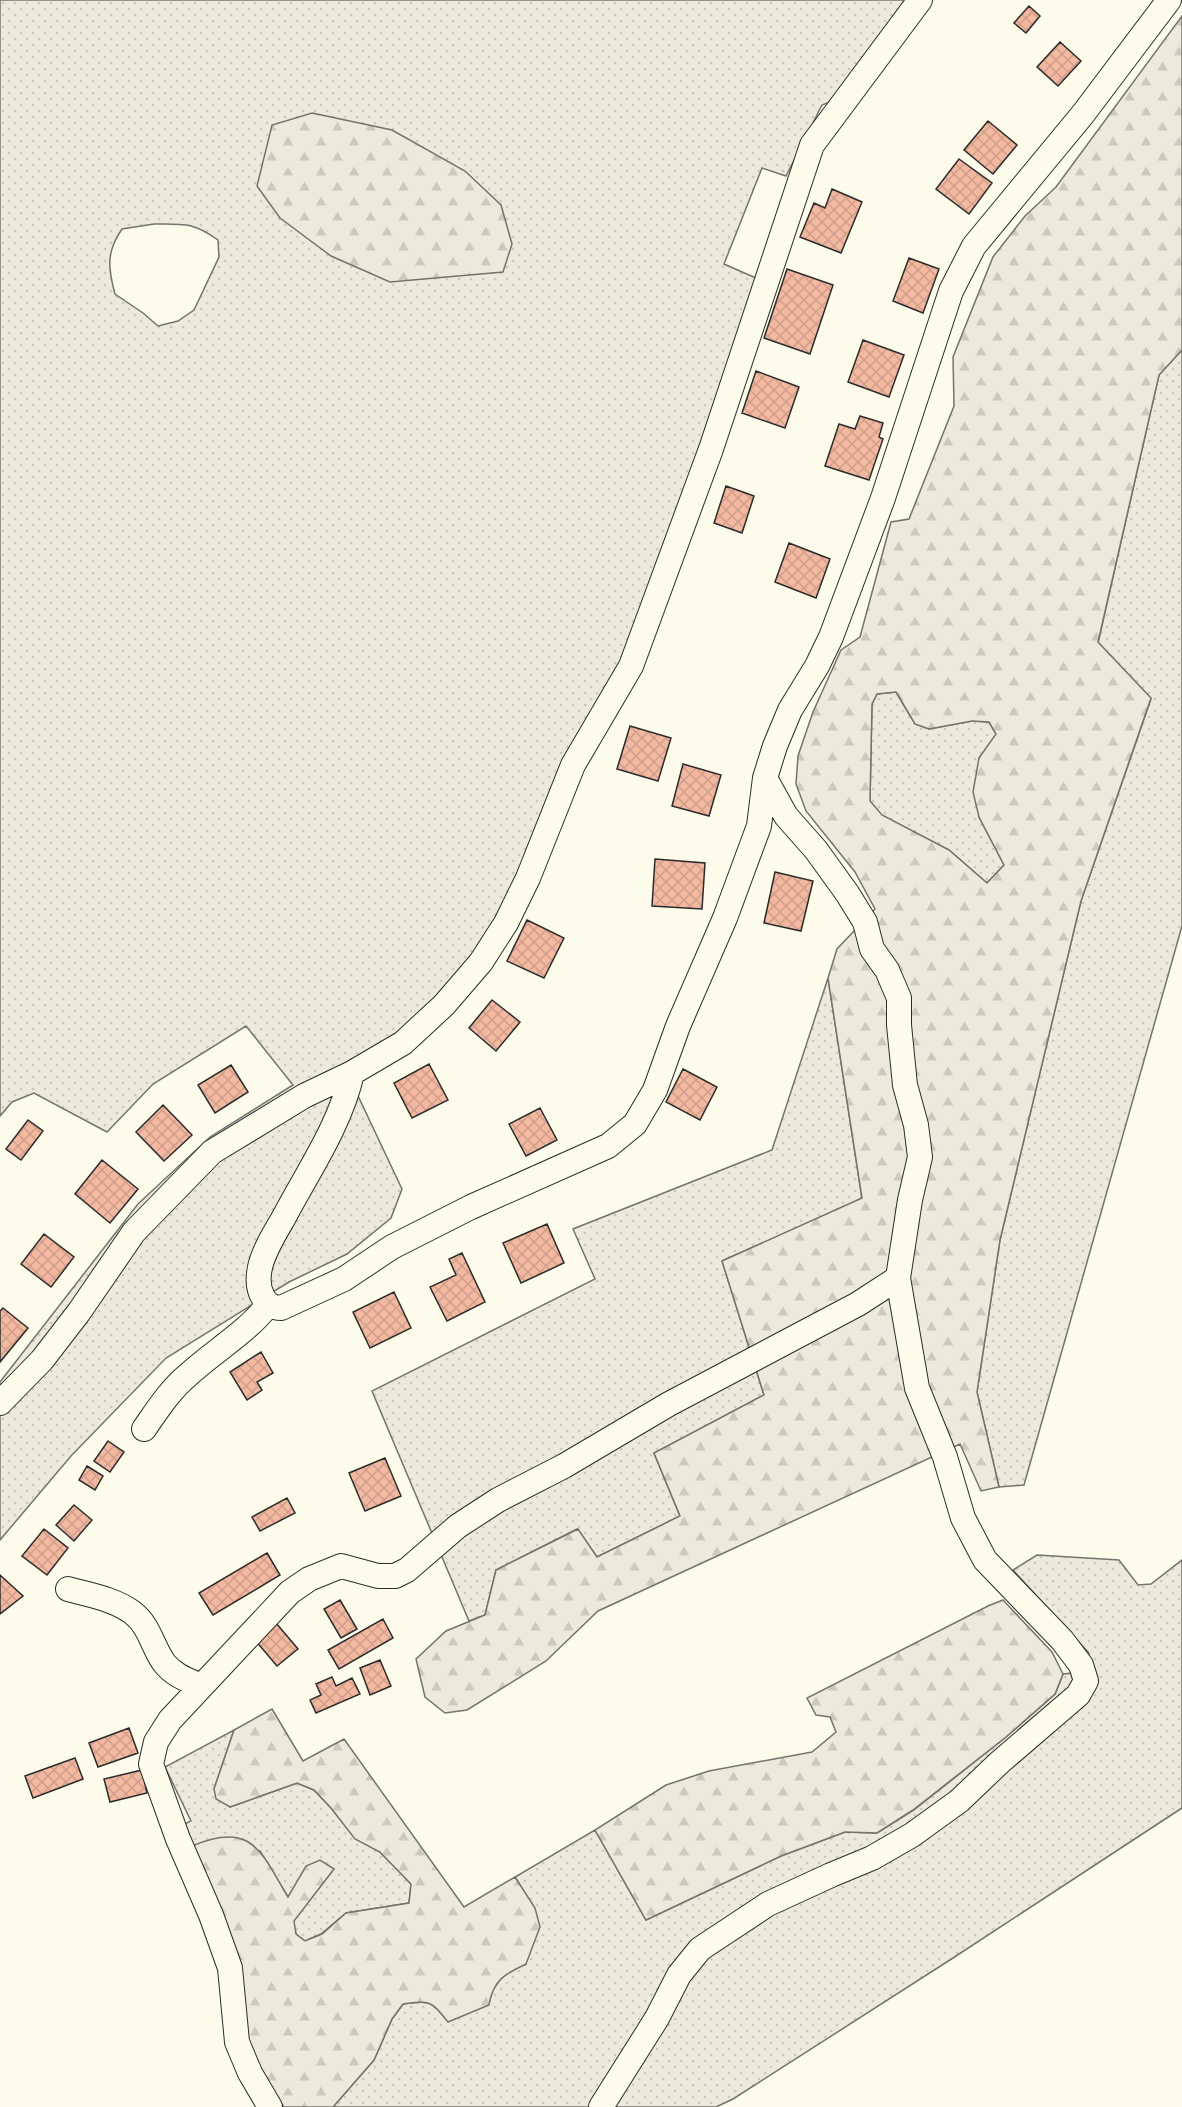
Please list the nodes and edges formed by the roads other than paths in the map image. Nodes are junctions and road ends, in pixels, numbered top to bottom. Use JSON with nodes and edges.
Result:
{"nodes":[{"id":1,"x":920,"y":0,"type":"edge"},
{"id":2,"x":1169,"y":0,"type":"edge"},
{"id":3,"x":765,"y":778,"type":"junction"},
{"id":4,"x":352,"y":1072,"type":"junction"},
{"id":5,"x":898,"y":1278,"type":"junction"},
{"id":6,"x":268,"y":1305,"type":"junction"},
{"id":7,"x":0,"y":1403,"type":"edge"},
{"id":8,"x":144,"y":1428,"type":"dead end"},
{"id":9,"x":68,"y":1588,"type":"dead end"},
{"id":10,"x":201,"y":1686,"type":"junction"},
{"id":11,"x":270,"y":2107,"type":"edge"},
{"id":12,"x":601,"y":2107,"type":"edge"}],
"edges":[{"from":1,"to":4,"type":"street"},
{"from":2,"to":3,"type":"street"},
{"from":3,"to":5,"type":"street"},
{"from":3,"to":6,"type":"street"},
{"from":4,"to":6,"type":"street"},
{"from":4,"to":7,"type":"street"},
{"from":5,"to":10,"type":"street"},
{"from":5,"to":12,"type":"street"},
{"from":6,"to":8,"type":"street"},
{"from":9,"to":10,"type":"street"},
{"from":10,"to":11,"type":"street"}]}
